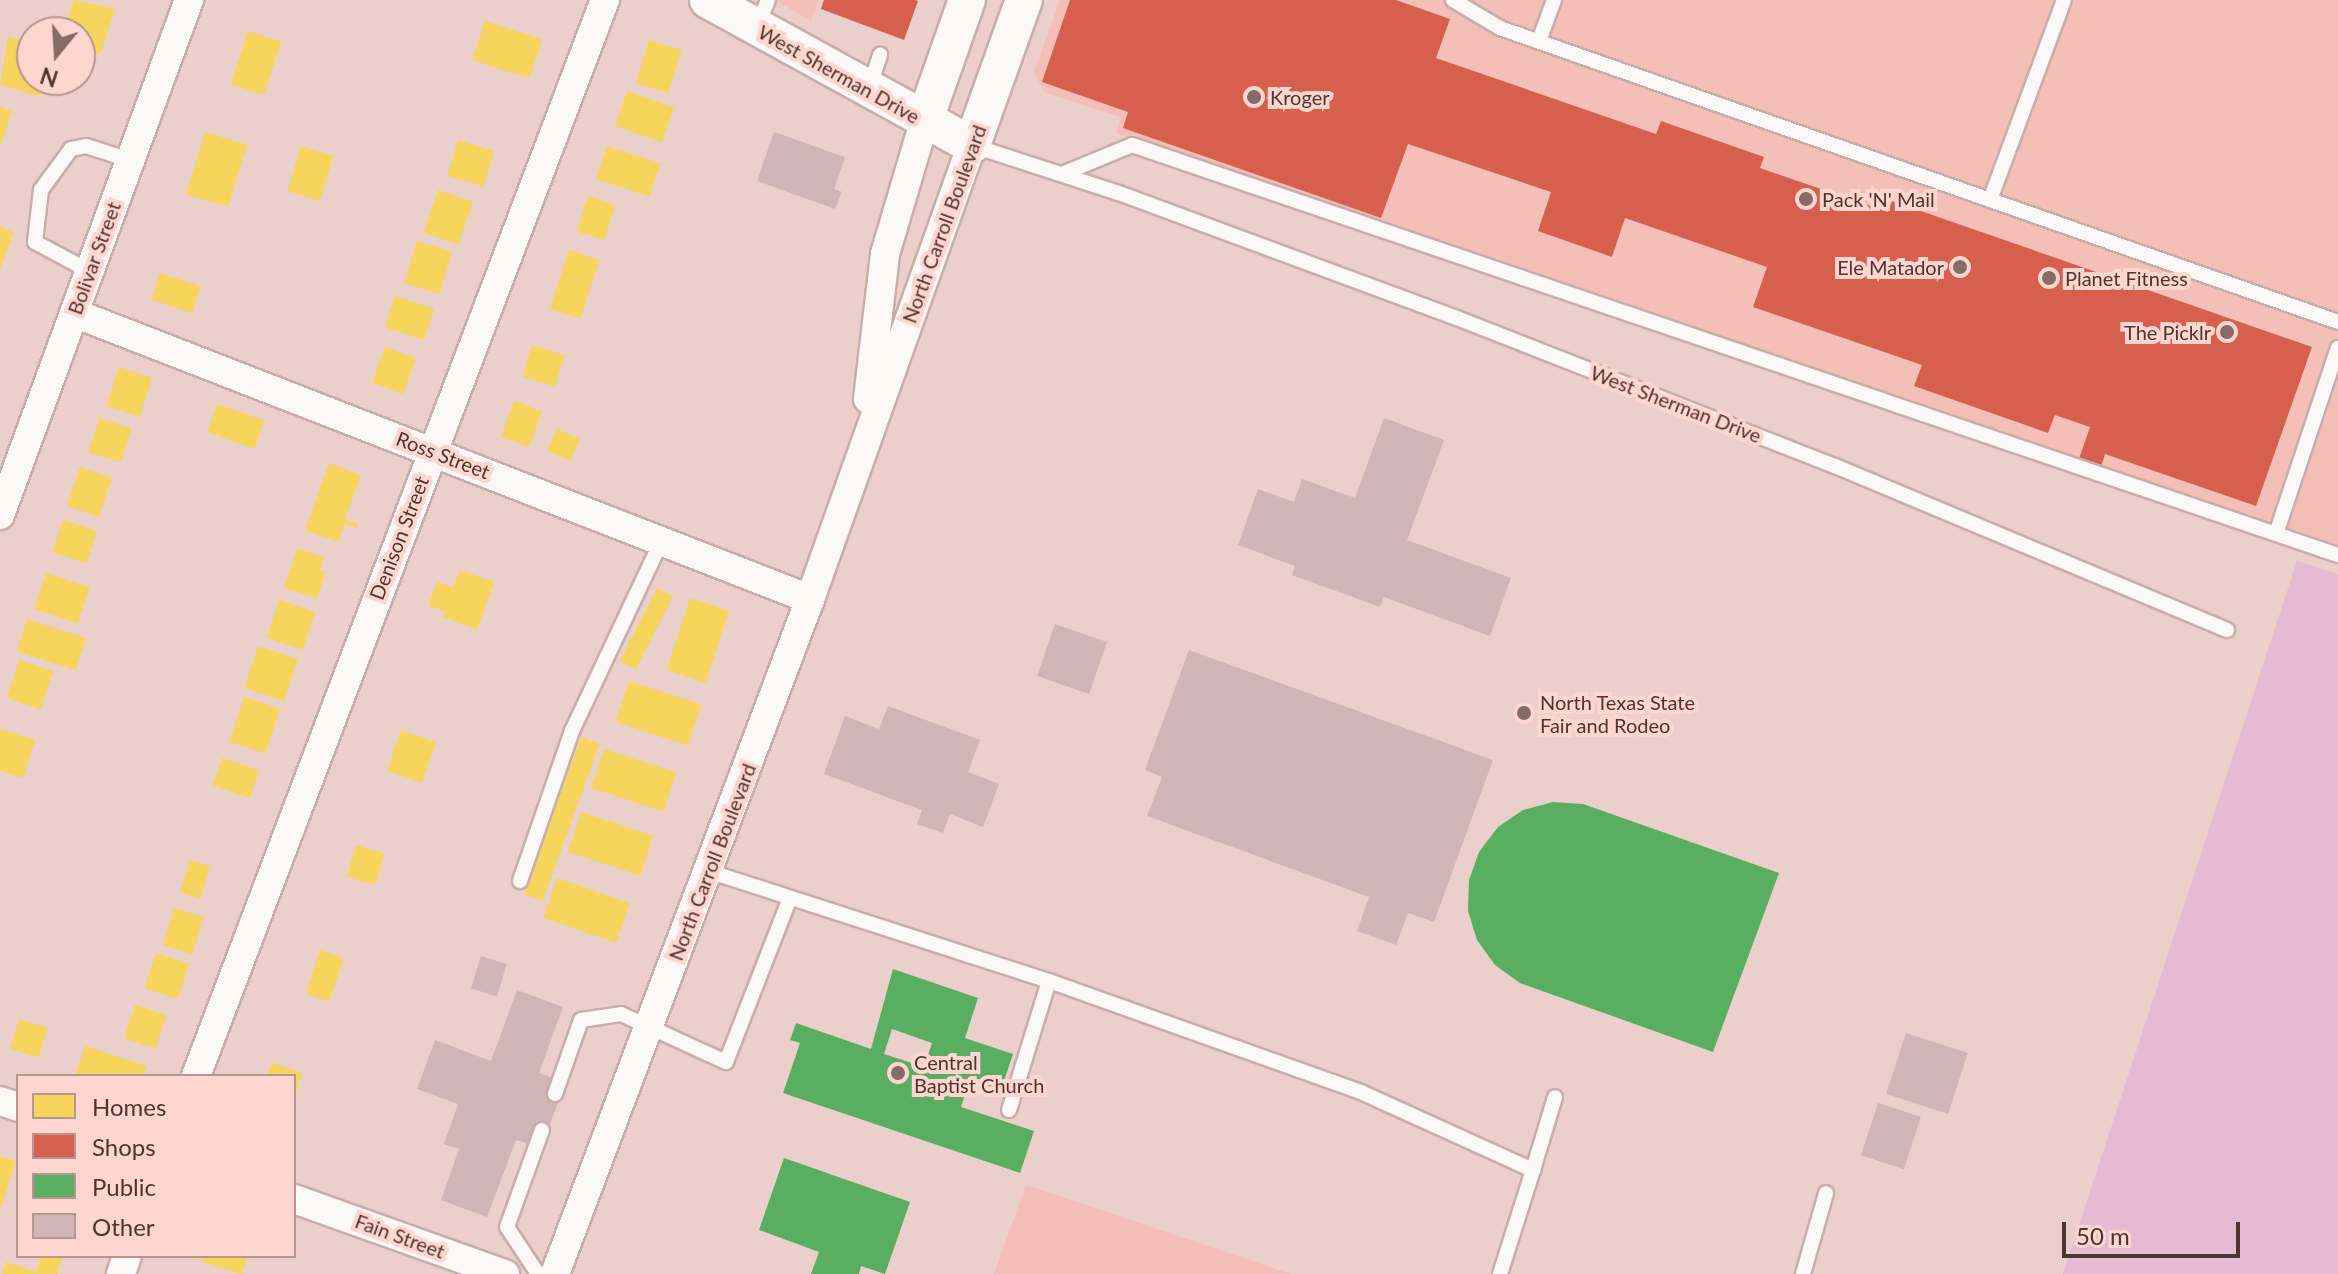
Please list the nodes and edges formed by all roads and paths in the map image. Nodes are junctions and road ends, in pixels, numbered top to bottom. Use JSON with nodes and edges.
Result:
{"nodes":[{"id":1,"x":189,"y":0,"type":"edge"},
{"id":2,"x":605,"y":0,"type":"edge"},
{"id":3,"x":708,"y":0,"type":"edge"},
{"id":4,"x":967,"y":0,"type":"edge"},
{"id":5,"x":1024,"y":0,"type":"edge"},
{"id":6,"x":1453,"y":0,"type":"edge"},
{"id":7,"x":1554,"y":0,"type":"edge"},
{"id":8,"x":2064,"y":0,"type":"edge"},
{"id":9,"x":762,"y":14,"type":"edge"},
{"id":10,"x":1539,"y":41,"type":"junction"},
{"id":11,"x":880,"y":55,"type":"dead end"},
{"id":12,"x":868,"y":91,"type":"junction"},
{"id":13,"x":924,"y":122,"type":"junction"},
{"id":14,"x":972,"y":145,"type":"junction"},
{"id":15,"x":130,"y":160,"type":"junction"},
{"id":16,"x":1062,"y":174,"type":"junction"},
{"id":17,"x":1990,"y":200,"type":"junction"},
{"id":18,"x":89,"y":271,"type":"junction"},
{"id":19,"x":74,"y":313,"type":"junction"},
{"id":20,"x":2338,"y":322,"type":"edge"},
{"id":21,"x":2338,"y":348,"type":"edge"},
{"id":22,"x":863,"y":448,"type":"junction"},
{"id":23,"x":432,"y":450,"type":"junction"},
{"id":24,"x":0,"y":515,"type":"edge"},
{"id":25,"x":2276,"y":534,"type":"junction"},
{"id":26,"x":662,"y":540,"type":"junction"},
{"id":27,"x":2338,"y":555,"type":"edge"},
{"id":28,"x":810,"y":599,"type":"junction"},
{"id":29,"x":2227,"y":630,"type":"dead end"},
{"id":30,"x":708,"y":871,"type":"junction"},
{"id":31,"x":520,"y":881,"type":"dead end"},
{"id":32,"x":790,"y":898,"type":"junction"},
{"id":33,"x":1049,"y":981,"type":"junction"},
{"id":34,"x":650,"y":1029,"type":"junction"},
{"id":35,"x":197,"y":1074,"type":"edge"},
{"id":36,"x":555,"y":1094,"type":"dead end"},
{"id":37,"x":1555,"y":1097,"type":"dead end"},
{"id":38,"x":1009,"y":1110,"type":"dead end"},
{"id":39,"x":542,"y":1130,"type":"dead end"},
{"id":40,"x":1533,"y":1170,"type":"junction"},
{"id":41,"x":1826,"y":1193,"type":"dead end"},
{"id":42,"x":296,"y":1200,"type":"edge"},
{"id":43,"x":505,"y":1274,"type":"edge"},
{"id":44,"x":538,"y":1274,"type":"edge"},
{"id":45,"x":555,"y":1274,"type":"edge"},
{"id":46,"x":1500,"y":1274,"type":"edge"},
{"id":47,"x":1803,"y":1274,"type":"edge"}],
"edges":[{"from":1,"to":15,"type":"street","name":"Bolivar Street"},
{"from":2,"to":23,"type":"street","name":"Denison Street"},
{"from":3,"to":9,"type":"street","name":"West Sherman Drive"},
{"from":4,"to":13,"type":"street","name":"North Carroll Boulevard"},
{"from":5,"to":14,"type":"street","name":"North Carroll Boulevard"},
{"from":6,"to":10,"type":"lane"},
{"from":7,"to":10,"type":"lane"},
{"from":8,"to":17,"type":"lane"},
{"from":9,"to":12,"type":"street","name":"West Sherman Drive"},
{"from":10,"to":17,"type":"lane"},
{"from":11,"to":12,"type":"lane"},
{"from":12,"to":13,"type":"street","name":"West Sherman Drive"},
{"from":13,"to":14,"type":"street","name":"West Sherman Drive"},
{"from":13,"to":22,"type":"street","name":"North Carroll Boulevard"},
{"from":14,"to":16,"type":"lane","name":"West Sherman Drive"},
{"from":14,"to":22,"type":"street","name":"North Carroll Boulevard"},
{"from":15,"to":18,"type":"street","name":"Bolivar Street"},
{"from":15,"to":18,"type":"lane"},
{"from":16,"to":25,"type":"lane"},
{"from":16,"to":29,"type":"lane","name":"West Sherman Drive"},
{"from":17,"to":20,"type":"lane"},
{"from":18,"to":19,"type":"street","name":"Bolivar Street"},
{"from":19,"to":23,"type":"street","name":"Ross Street"},
{"from":19,"to":24,"type":"street","name":"Bolivar Street"},
{"from":21,"to":25,"type":"lane"},
{"from":22,"to":28,"type":"street","name":"North Carroll Boulevard"},
{"from":23,"to":26,"type":"street","name":"Ross Street"},
{"from":23,"to":35,"type":"street","name":"Denison Street"},
{"from":25,"to":27,"type":"lane"},
{"from":26,"to":28,"type":"street","name":"Ross Street"},
{"from":26,"to":31,"type":"lane"},
{"from":28,"to":30,"type":"street","name":"North Carroll Boulevard"},
{"from":30,"to":32,"type":"lane"},
{"from":30,"to":34,"type":"street","name":"North Carroll Boulevard"},
{"from":32,"to":33,"type":"lane"},
{"from":32,"to":34,"type":"lane"},
{"from":33,"to":38,"type":"lane"},
{"from":33,"to":40,"type":"lane"},
{"from":34,"to":36,"type":"lane"},
{"from":34,"to":45,"type":"street","name":"North Carroll Boulevard"},
{"from":37,"to":40,"type":"lane"},
{"from":39,"to":44,"type":"lane"},
{"from":40,"to":46,"type":"lane"},
{"from":41,"to":47,"type":"lane"},
{"from":42,"to":43,"type":"street","name":"Fain Street"}]}
